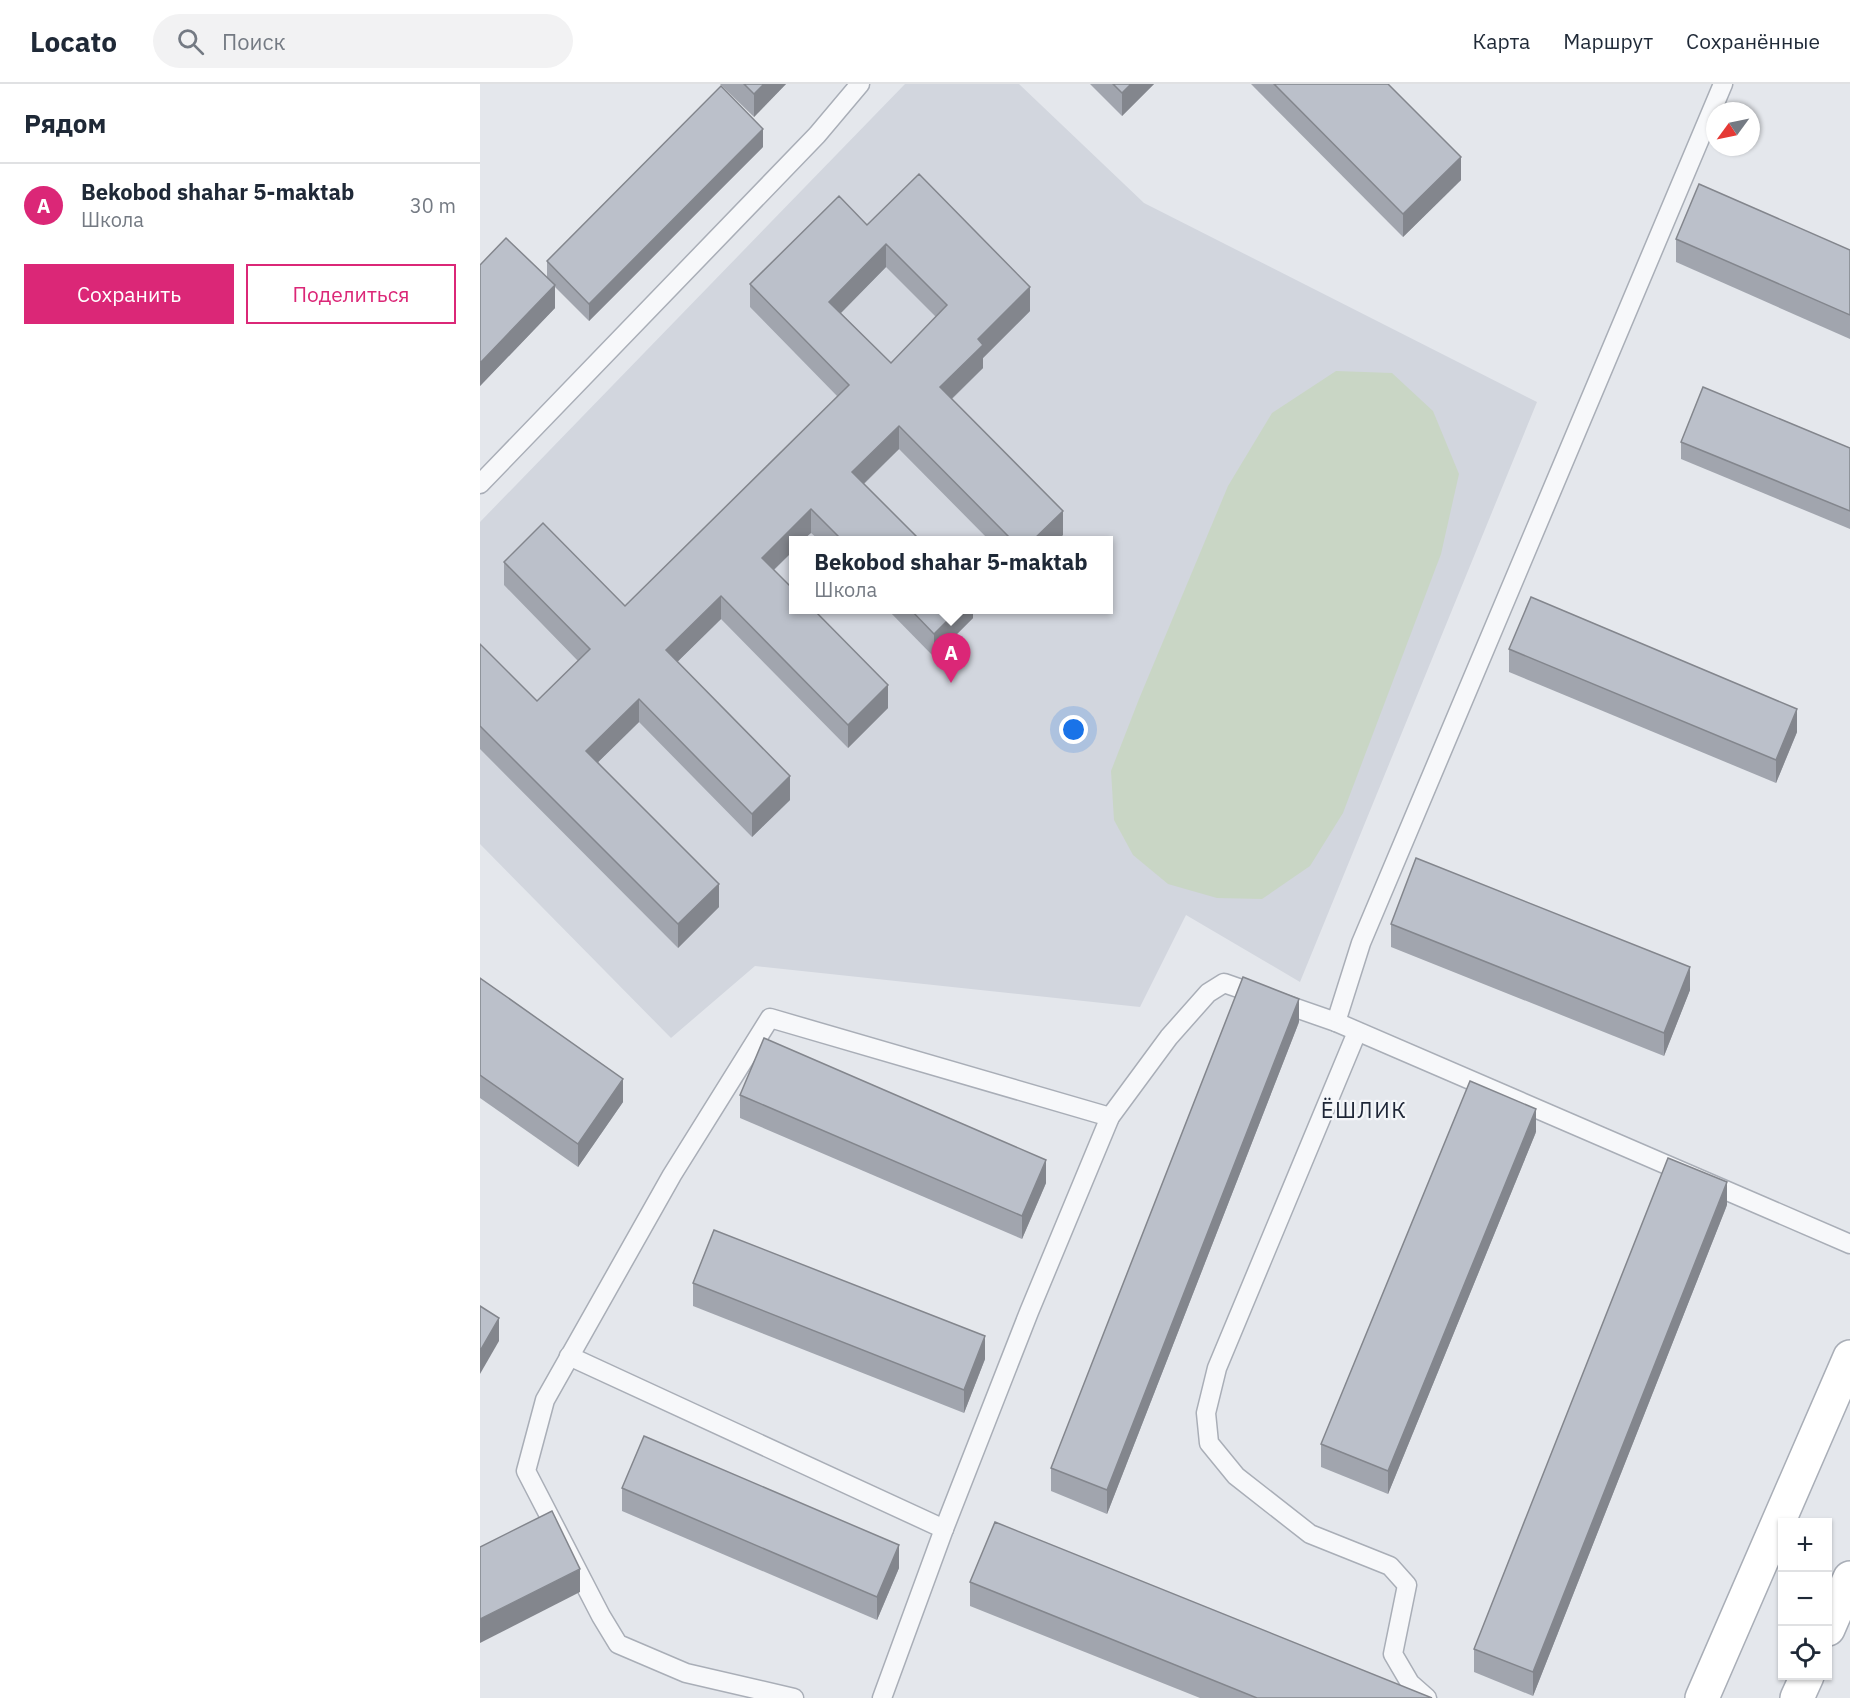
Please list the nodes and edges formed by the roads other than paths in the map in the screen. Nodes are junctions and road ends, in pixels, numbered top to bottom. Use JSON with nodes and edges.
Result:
{"nodes":[{"id":1,"x":860,"y":84,"type":"edge"},
{"id":2,"x":1723,"y":84,"type":"edge"},
{"id":3,"x":480,"y":484,"type":"edge"},
{"id":4,"x":1336,"y":1022,"type":"junction"},
{"id":5,"x":1357,"y":1032,"type":"junction"},
{"id":6,"x":1110,"y":1117,"type":"junction"},
{"id":7,"x":1850,"y":1244,"type":"edge"},
{"id":8,"x":569,"y":1356,"type":"junction"},
{"id":9,"x":1850,"y":1357,"type":"edge"},
{"id":10,"x":944,"y":1529,"type":"junction"},
{"id":11,"x":1850,"y":1578,"type":"edge"},
{"id":12,"x":1828,"y":1626,"type":"edge"},
{"id":13,"x":1805,"y":1680,"type":"edge"},
{"id":14,"x":794,"y":1698,"type":"edge"},
{"id":15,"x":882,"y":1698,"type":"edge"},
{"id":16,"x":1427,"y":1698,"type":"edge"},
{"id":17,"x":1702,"y":1698,"type":"edge"},
{"id":18,"x":1797,"y":1698,"type":"edge"}],
"edges":[{"from":1,"to":3,"type":"lane"},
{"from":2,"to":4,"type":"lane"},
{"from":4,"to":5,"type":"lane"},
{"from":4,"to":6,"type":"lane"},
{"from":5,"to":7,"type":"lane"},
{"from":5,"to":16,"type":"lane"},
{"from":6,"to":8,"type":"lane"},
{"from":6,"to":10,"type":"lane"},
{"from":8,"to":10,"type":"lane"},
{"from":8,"to":14,"type":"lane"},
{"from":9,"to":17,"type":"street"},
{"from":10,"to":15,"type":"lane"},
{"from":11,"to":12,"type":"street"},
{"from":13,"to":18,"type":"street"}]}
